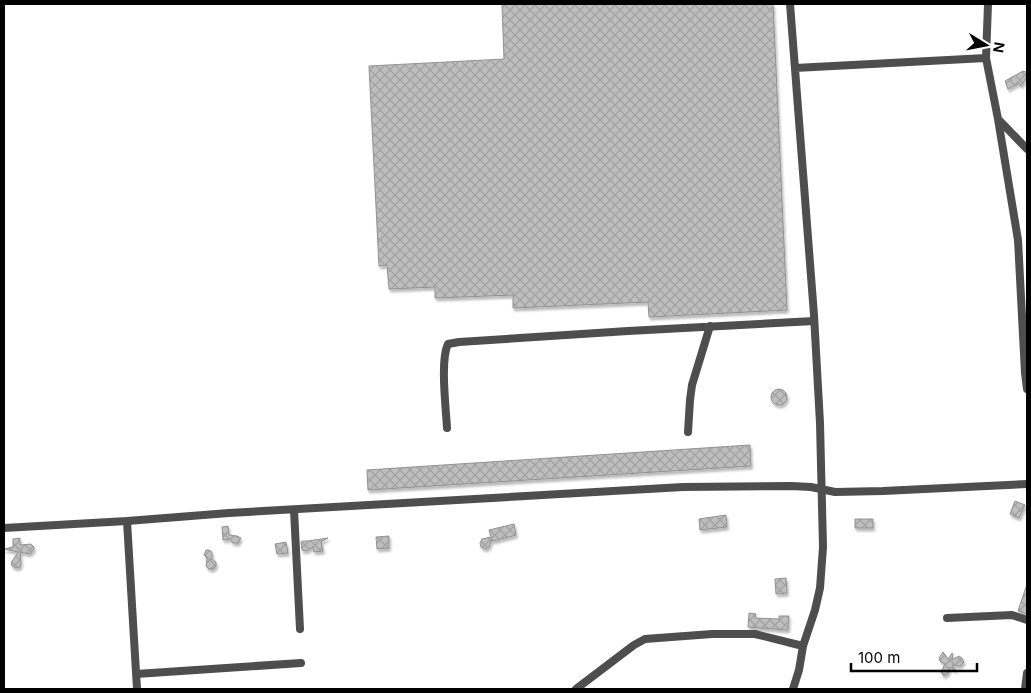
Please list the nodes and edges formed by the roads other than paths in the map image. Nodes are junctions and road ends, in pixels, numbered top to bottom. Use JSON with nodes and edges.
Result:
{"nodes":[{"id":1,"x":790,"y":4,"type":"edge"},
{"id":2,"x":988,"y":4,"type":"edge"},
{"id":3,"x":986,"y":58,"type":"junction"},
{"id":4,"x":795,"y":68,"type":"junction"},
{"id":5,"x":998,"y":119,"type":"junction"},
{"id":6,"x":1027,"y":149,"type":"edge"},
{"id":7,"x":814,"y":320,"type":"junction"},
{"id":8,"x":710,"y":326,"type":"junction"},
{"id":9,"x":1027,"y":389,"type":"edge"},
{"id":10,"x":447,"y":428,"type":"dead end"},
{"id":11,"x":688,"y":432,"type":"dead end"},
{"id":12,"x":1027,"y":484,"type":"edge"},
{"id":13,"x":823,"y":490,"type":"junction"},
{"id":14,"x":294,"y":510,"type":"junction"},
{"id":15,"x":127,"y":521,"type":"junction"},
{"id":16,"x":4,"y":528,"type":"edge"},
{"id":17,"x":947,"y":618,"type":"dead end"},
{"id":18,"x":1027,"y":620,"type":"edge"},
{"id":19,"x":300,"y":629,"type":"dead end"},
{"id":20,"x":803,"y":646,"type":"junction"},
{"id":21,"x":301,"y":663,"type":"dead end"},
{"id":22,"x":1027,"y":673,"type":"edge"},
{"id":23,"x":136,"y":674,"type":"junction"},
{"id":24,"x":137,"y":689,"type":"edge"},
{"id":25,"x":576,"y":689,"type":"edge"},
{"id":26,"x":793,"y":689,"type":"edge"},
{"id":27,"x":1024,"y":689,"type":"edge"}],
"edges":[{"from":1,"to":4,"type":"street"},
{"from":2,"to":3,"type":"street"},
{"from":3,"to":4,"type":"street"},
{"from":3,"to":5,"type":"street"},
{"from":4,"to":7,"type":"street"},
{"from":5,"to":6,"type":"street"},
{"from":5,"to":9,"type":"street"},
{"from":7,"to":8,"type":"street"},
{"from":7,"to":13,"type":"street"},
{"from":8,"to":10,"type":"street"},
{"from":8,"to":11,"type":"street"},
{"from":12,"to":13,"type":"street"},
{"from":13,"to":14,"type":"street"},
{"from":13,"to":20,"type":"street"},
{"from":14,"to":15,"type":"street"},
{"from":14,"to":19,"type":"street"},
{"from":15,"to":16,"type":"street"},
{"from":15,"to":23,"type":"street"},
{"from":17,"to":18,"type":"street"},
{"from":20,"to":25,"type":"street"},
{"from":20,"to":26,"type":"street"},
{"from":21,"to":23,"type":"street"},
{"from":22,"to":27,"type":"street"},
{"from":23,"to":24,"type":"street"}]}
